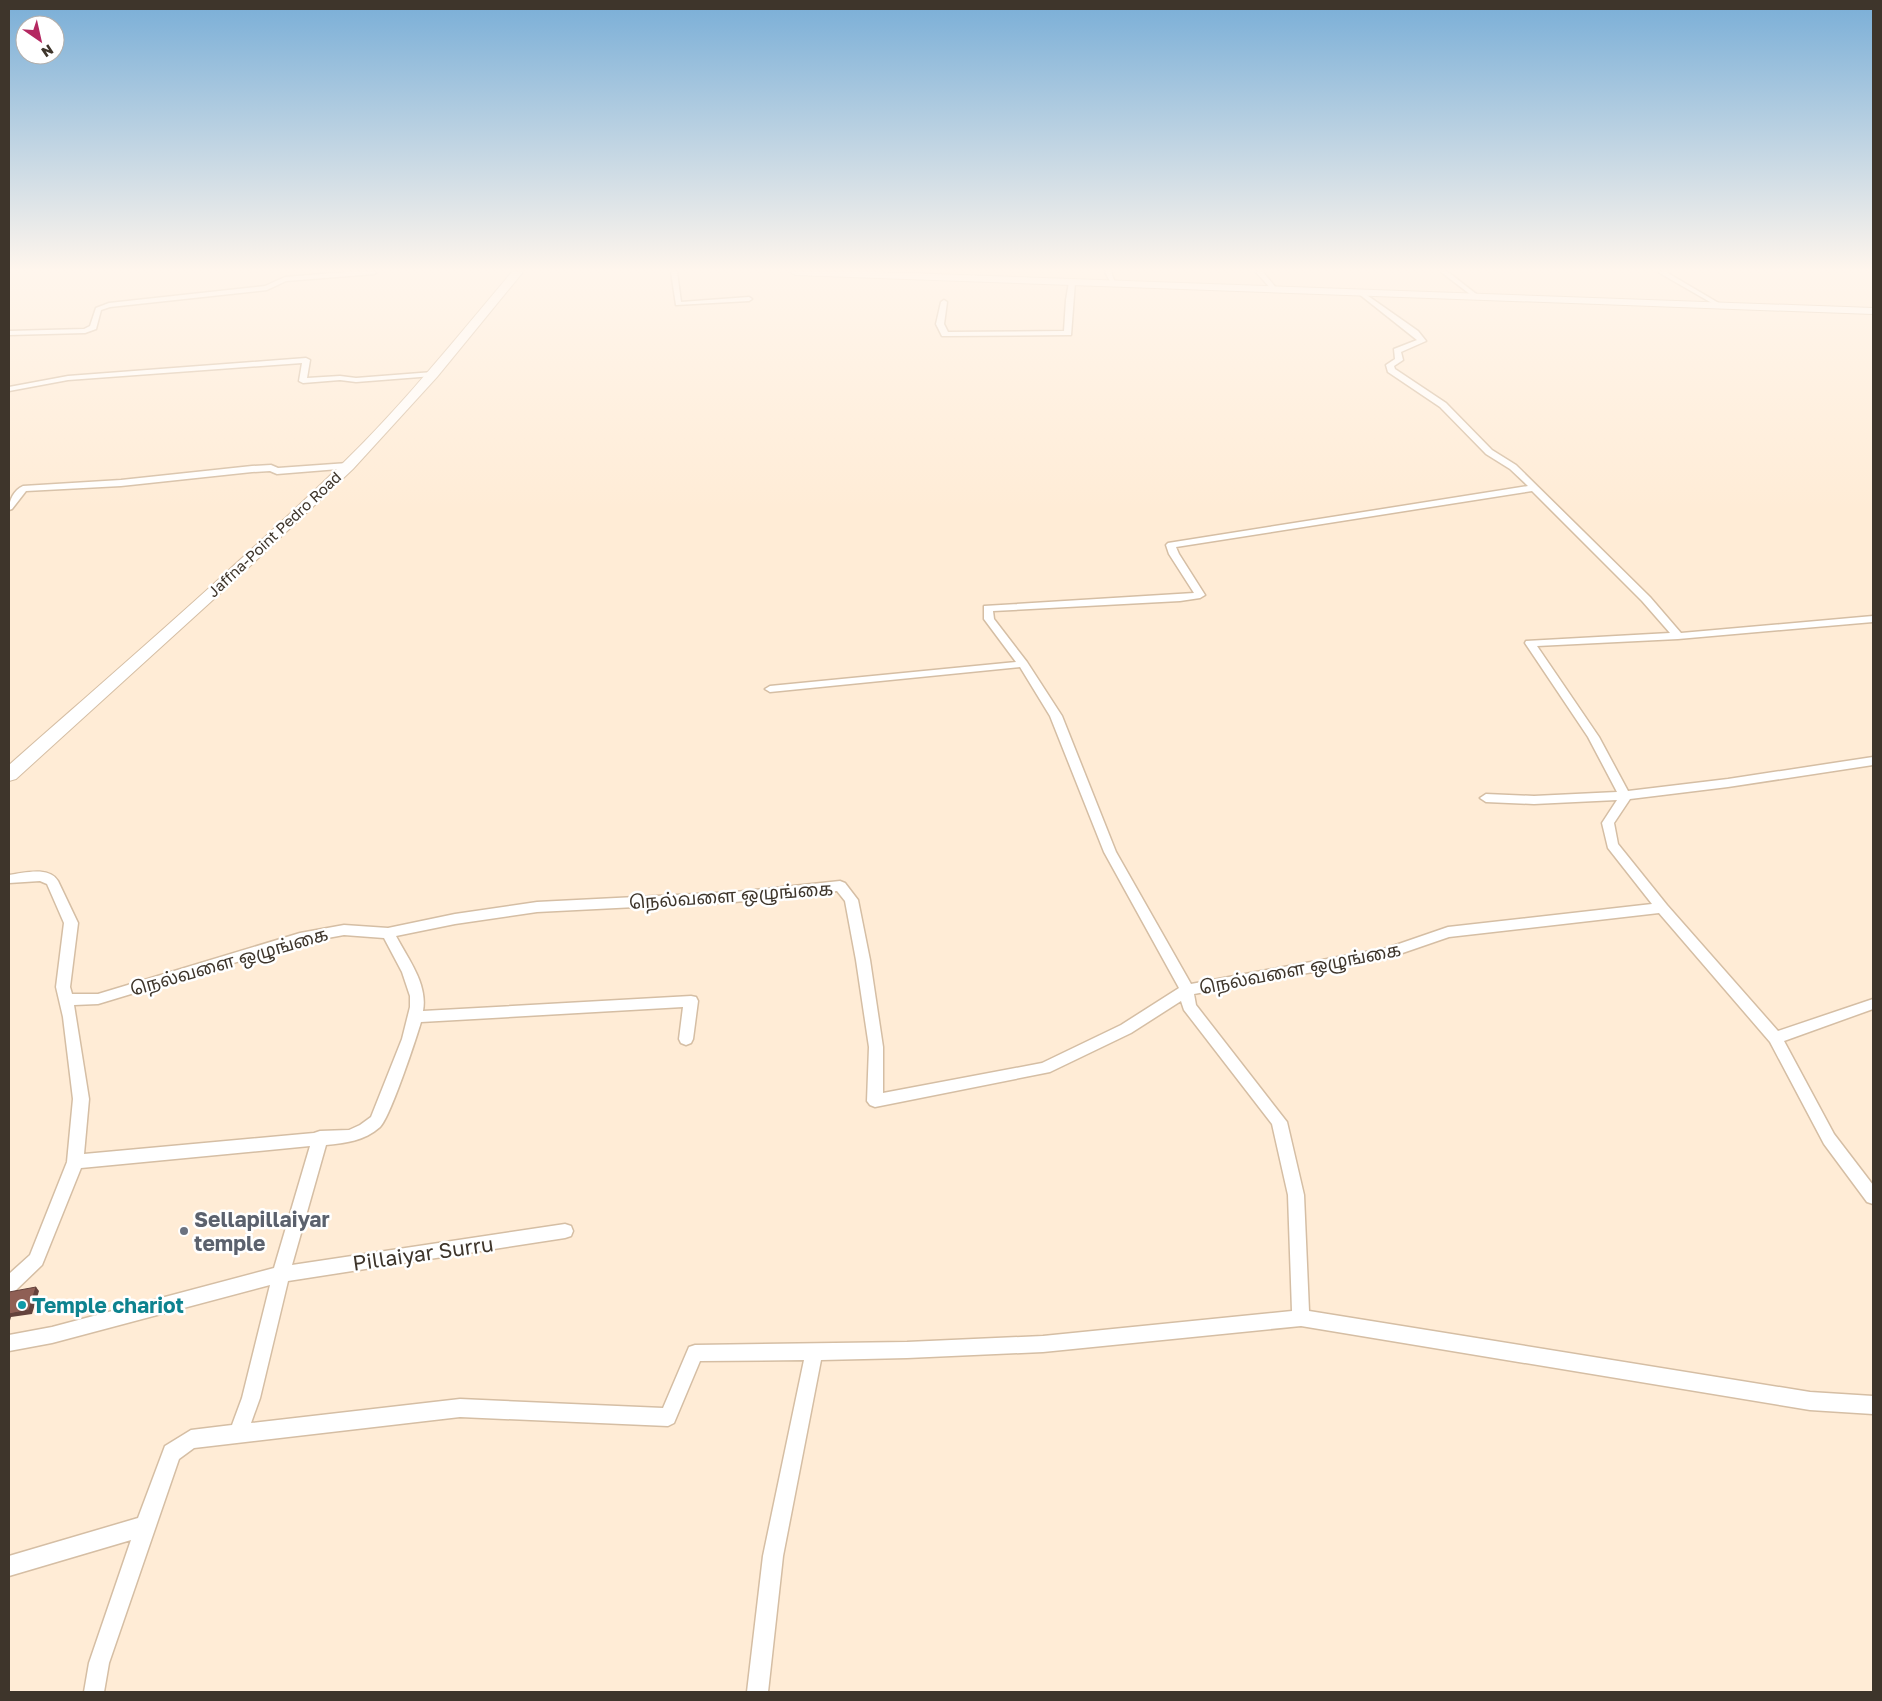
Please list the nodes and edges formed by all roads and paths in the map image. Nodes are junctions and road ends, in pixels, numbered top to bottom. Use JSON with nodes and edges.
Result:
{"nodes":[{"id":1,"x":452,"y":351,"type":"edge"},
{"id":2,"x":1397,"y":351,"type":"edge"},
{"id":3,"x":433,"y":374,"type":"junction"},
{"id":4,"x":9,"y":389,"type":"edge"},
{"id":5,"x":348,"y":466,"type":"junction"},
{"id":6,"x":1534,"y":488,"type":"junction"},
{"id":7,"x":9,"y":507,"type":"edge"},
{"id":8,"x":1873,"y":619,"type":"edge"},
{"id":9,"x":1678,"y":636,"type":"junction"},
{"id":10,"x":1023,"y":664,"type":"junction"},
{"id":11,"x":770,"y":689,"type":"dead end"},
{"id":12,"x":1873,"y":761,"type":"edge"},
{"id":13,"x":9,"y":775,"type":"edge"},
{"id":14,"x":1625,"y":797,"type":"junction"},
{"id":15,"x":1486,"y":798,"type":"dead end"},
{"id":16,"x":9,"y":879,"type":"edge"},
{"id":17,"x":1662,"y":908,"type":"junction"},
{"id":18,"x":388,"y":933,"type":"junction"},
{"id":19,"x":1188,"y":990,"type":"junction"},
{"id":20,"x":66,"y":1000,"type":"junction"},
{"id":21,"x":1873,"y":1004,"type":"edge"},
{"id":22,"x":417,"y":1018,"type":"junction"},
{"id":23,"x":1776,"y":1038,"type":"junction"},
{"id":24,"x":686,"y":1039,"type":"dead end"},
{"id":25,"x":320,"y":1137,"type":"junction"},
{"id":26,"x":76,"y":1162,"type":"junction"},
{"id":27,"x":1873,"y":1197,"type":"edge"},
{"id":28,"x":565,"y":1232,"type":"dead end"},
{"id":29,"x":281,"y":1274,"type":"junction"},
{"id":30,"x":9,"y":1286,"type":"edge"},
{"id":31,"x":1301,"y":1318,"type":"junction"},
{"id":32,"x":9,"y":1342,"type":"edge"},
{"id":33,"x":814,"y":1352,"type":"junction"},
{"id":34,"x":1873,"y":1405,"type":"edge"},
{"id":35,"x":238,"y":1435,"type":"junction"},
{"id":36,"x":145,"y":1526,"type":"junction"},
{"id":37,"x":9,"y":1566,"type":"edge"},
{"id":38,"x":94,"y":1692,"type":"edge"},
{"id":39,"x":757,"y":1692,"type":"edge"}],
"edges":[{"from":1,"to":3,"type":"main road","name":"Jaffna-Point Pedro Road"},
{"from":2,"to":6,"type":"street"},
{"from":3,"to":4,"type":"street"},
{"from":3,"to":5,"type":"main road","name":"Jaffna-Point Pedro Road"},
{"from":5,"to":7,"type":"street"},
{"from":5,"to":13,"type":"main road","name":"Jaffna-Point Pedro Road"},
{"from":6,"to":9,"type":"street"},
{"from":6,"to":10,"type":"street"},
{"from":8,"to":9,"type":"street"},
{"from":9,"to":14,"type":"street"},
{"from":10,"to":11,"type":"street"},
{"from":10,"to":19,"type":"street"},
{"from":12,"to":14,"type":"street"},
{"from":14,"to":15,"type":"street"},
{"from":14,"to":17,"type":"street"},
{"from":16,"to":20,"type":"street"},
{"from":17,"to":19,"type":"street","name":"நெல்வளை ஒழுங்கை"},
{"from":17,"to":23,"type":"street"},
{"from":18,"to":19,"type":"street","name":"நெல்வளை ஒழுங்கை"},
{"from":18,"to":20,"type":"street","name":"நெல்வளை ஒழுங்கை"},
{"from":18,"to":22,"type":"street"},
{"from":19,"to":31,"type":"street"},
{"from":20,"to":26,"type":"street"},
{"from":21,"to":23,"type":"street"},
{"from":22,"to":24,"type":"street"},
{"from":22,"to":25,"type":"street"},
{"from":23,"to":27,"type":"street"},
{"from":25,"to":26,"type":"street"},
{"from":25,"to":29,"type":"street"},
{"from":26,"to":30,"type":"street"},
{"from":28,"to":29,"type":"street","name":"Pillaiyar Surru"},
{"from":29,"to":32,"type":"street","name":"Pillaiyar Surru"},
{"from":29,"to":35,"type":"street"},
{"from":31,"to":33,"type":"street"},
{"from":31,"to":34,"type":"street"},
{"from":33,"to":35,"type":"street"},
{"from":33,"to":39,"type":"street"},
{"from":35,"to":36,"type":"street"},
{"from":36,"to":37,"type":"street"},
{"from":36,"to":38,"type":"street"}]}
